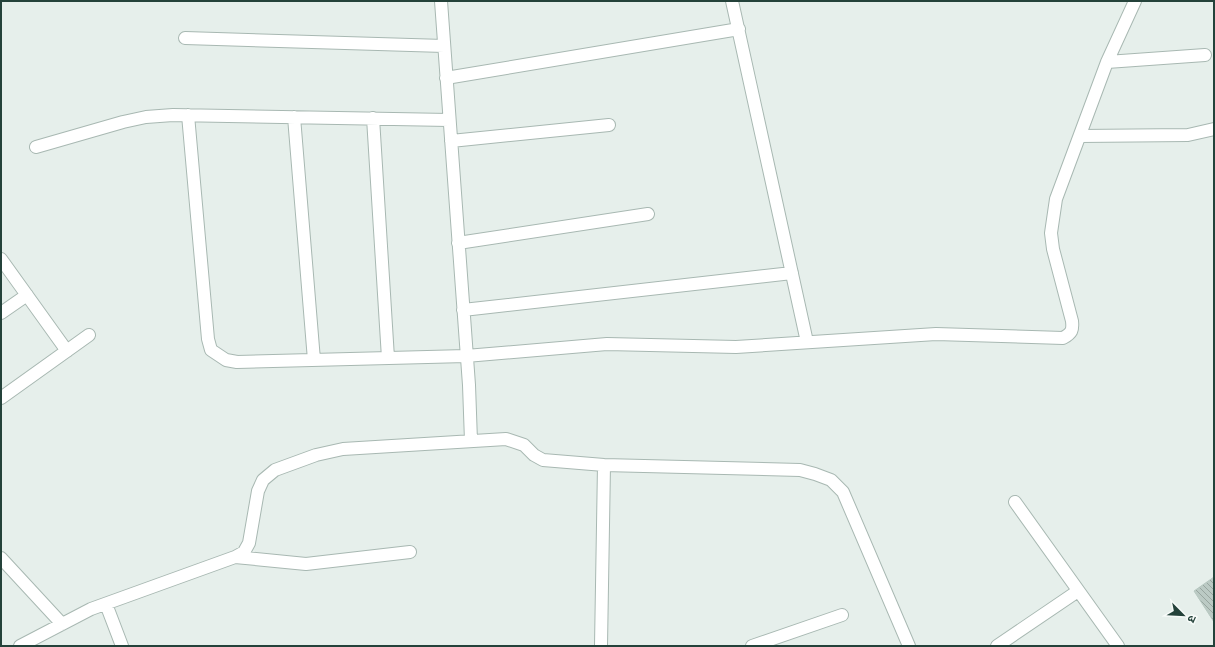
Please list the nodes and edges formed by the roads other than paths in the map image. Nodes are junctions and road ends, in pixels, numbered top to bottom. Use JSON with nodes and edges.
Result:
{"nodes":[{"id":1,"x":441,"y":1,"type":"edge"},
{"id":2,"x":732,"y":1,"type":"edge"},
{"id":3,"x":1135,"y":1,"type":"edge"},
{"id":4,"x":738,"y":29,"type":"junction"},
{"id":5,"x":185,"y":38,"type":"dead end"},
{"id":6,"x":444,"y":46,"type":"junction"},
{"id":7,"x":1205,"y":55,"type":"dead end"},
{"id":8,"x":1107,"y":62,"type":"junction"},
{"id":9,"x":446,"y":78,"type":"junction"},
{"id":10,"x":188,"y":115,"type":"junction"},
{"id":11,"x":294,"y":117,"type":"junction"},
{"id":12,"x":373,"y":118,"type":"junction"},
{"id":13,"x":449,"y":120,"type":"junction"},
{"id":14,"x":609,"y":125,"type":"dead end"},
{"id":15,"x":1214,"y":129,"type":"edge"},
{"id":16,"x":1080,"y":136,"type":"junction"},
{"id":17,"x":451,"y":141,"type":"junction"},
{"id":18,"x":36,"y":147,"type":"dead end"},
{"id":19,"x":648,"y":214,"type":"dead end"},
{"id":20,"x":458,"y":243,"type":"junction"},
{"id":21,"x":1,"y":260,"type":"edge"},
{"id":22,"x":792,"y":273,"type":"junction"},
{"id":23,"x":27,"y":295,"type":"junction"},
{"id":24,"x":463,"y":310,"type":"junction"},
{"id":25,"x":1,"y":313,"type":"edge"},
{"id":26,"x":89,"y":335,"type":"dead end"},
{"id":27,"x":807,"y":342,"type":"junction"},
{"id":28,"x":67,"y":351,"type":"junction"},
{"id":29,"x":388,"y":358,"type":"junction"},
{"id":30,"x":314,"y":360,"type":"junction"},
{"id":31,"x":466,"y":361,"type":"junction"},
{"id":32,"x":1,"y":398,"type":"edge"},
{"id":33,"x":471,"y":441,"type":"junction"},
{"id":34,"x":604,"y":465,"type":"junction"},
{"id":35,"x":1015,"y":502,"type":"dead end"},
{"id":36,"x":410,"y":552,"type":"dead end"},
{"id":37,"x":1,"y":558,"type":"edge"},
{"id":38,"x":235,"y":558,"type":"junction"},
{"id":39,"x":1078,"y":591,"type":"junction"},
{"id":40,"x":106,"y":604,"type":"junction"},
{"id":41,"x":842,"y":615,"type":"dead end"},
{"id":42,"x":62,"y":624,"type":"junction"},
{"id":43,"x":998,"y":645,"type":"edge"},
{"id":44,"x":20,"y":646,"type":"edge"},
{"id":45,"x":122,"y":646,"type":"edge"},
{"id":46,"x":601,"y":646,"type":"edge"},
{"id":47,"x":752,"y":646,"type":"edge"},
{"id":48,"x":908,"y":646,"type":"edge"},
{"id":49,"x":1118,"y":646,"type":"edge"}],
"edges":[{"from":1,"to":6,"type":"street"},
{"from":2,"to":4,"type":"street"},
{"from":3,"to":8,"type":"street"},
{"from":4,"to":9,"type":"street"},
{"from":4,"to":22,"type":"street"},
{"from":5,"to":6,"type":"street"},
{"from":6,"to":9,"type":"street"},
{"from":7,"to":8,"type":"street"},
{"from":8,"to":16,"type":"street"},
{"from":9,"to":13,"type":"street"},
{"from":10,"to":11,"type":"street"},
{"from":10,"to":18,"type":"street"},
{"from":10,"to":30,"type":"street"},
{"from":11,"to":12,"type":"street"},
{"from":11,"to":30,"type":"street"},
{"from":12,"to":13,"type":"street"},
{"from":12,"to":29,"type":"street"},
{"from":13,"to":17,"type":"street"},
{"from":14,"to":17,"type":"street"},
{"from":15,"to":16,"type":"street"},
{"from":16,"to":27,"type":"street"},
{"from":17,"to":20,"type":"street"},
{"from":19,"to":20,"type":"street"},
{"from":20,"to":24,"type":"street"},
{"from":21,"to":23,"type":"street"},
{"from":22,"to":24,"type":"street"},
{"from":22,"to":27,"type":"street"},
{"from":23,"to":25,"type":"street"},
{"from":23,"to":28,"type":"street"},
{"from":24,"to":31,"type":"street"},
{"from":26,"to":28,"type":"street"},
{"from":27,"to":31,"type":"street"},
{"from":28,"to":32,"type":"street"},
{"from":29,"to":30,"type":"street"},
{"from":29,"to":31,"type":"street"},
{"from":31,"to":33,"type":"street"},
{"from":33,"to":34,"type":"street"},
{"from":33,"to":38,"type":"street"},
{"from":34,"to":46,"type":"street"},
{"from":34,"to":48,"type":"street"},
{"from":35,"to":39,"type":"street"},
{"from":36,"to":38,"type":"street"},
{"from":37,"to":42,"type":"street"},
{"from":38,"to":40,"type":"street"},
{"from":39,"to":43,"type":"street"},
{"from":39,"to":49,"type":"street"},
{"from":40,"to":42,"type":"street"},
{"from":40,"to":45,"type":"street"},
{"from":41,"to":47,"type":"street"},
{"from":42,"to":44,"type":"street"}]}
